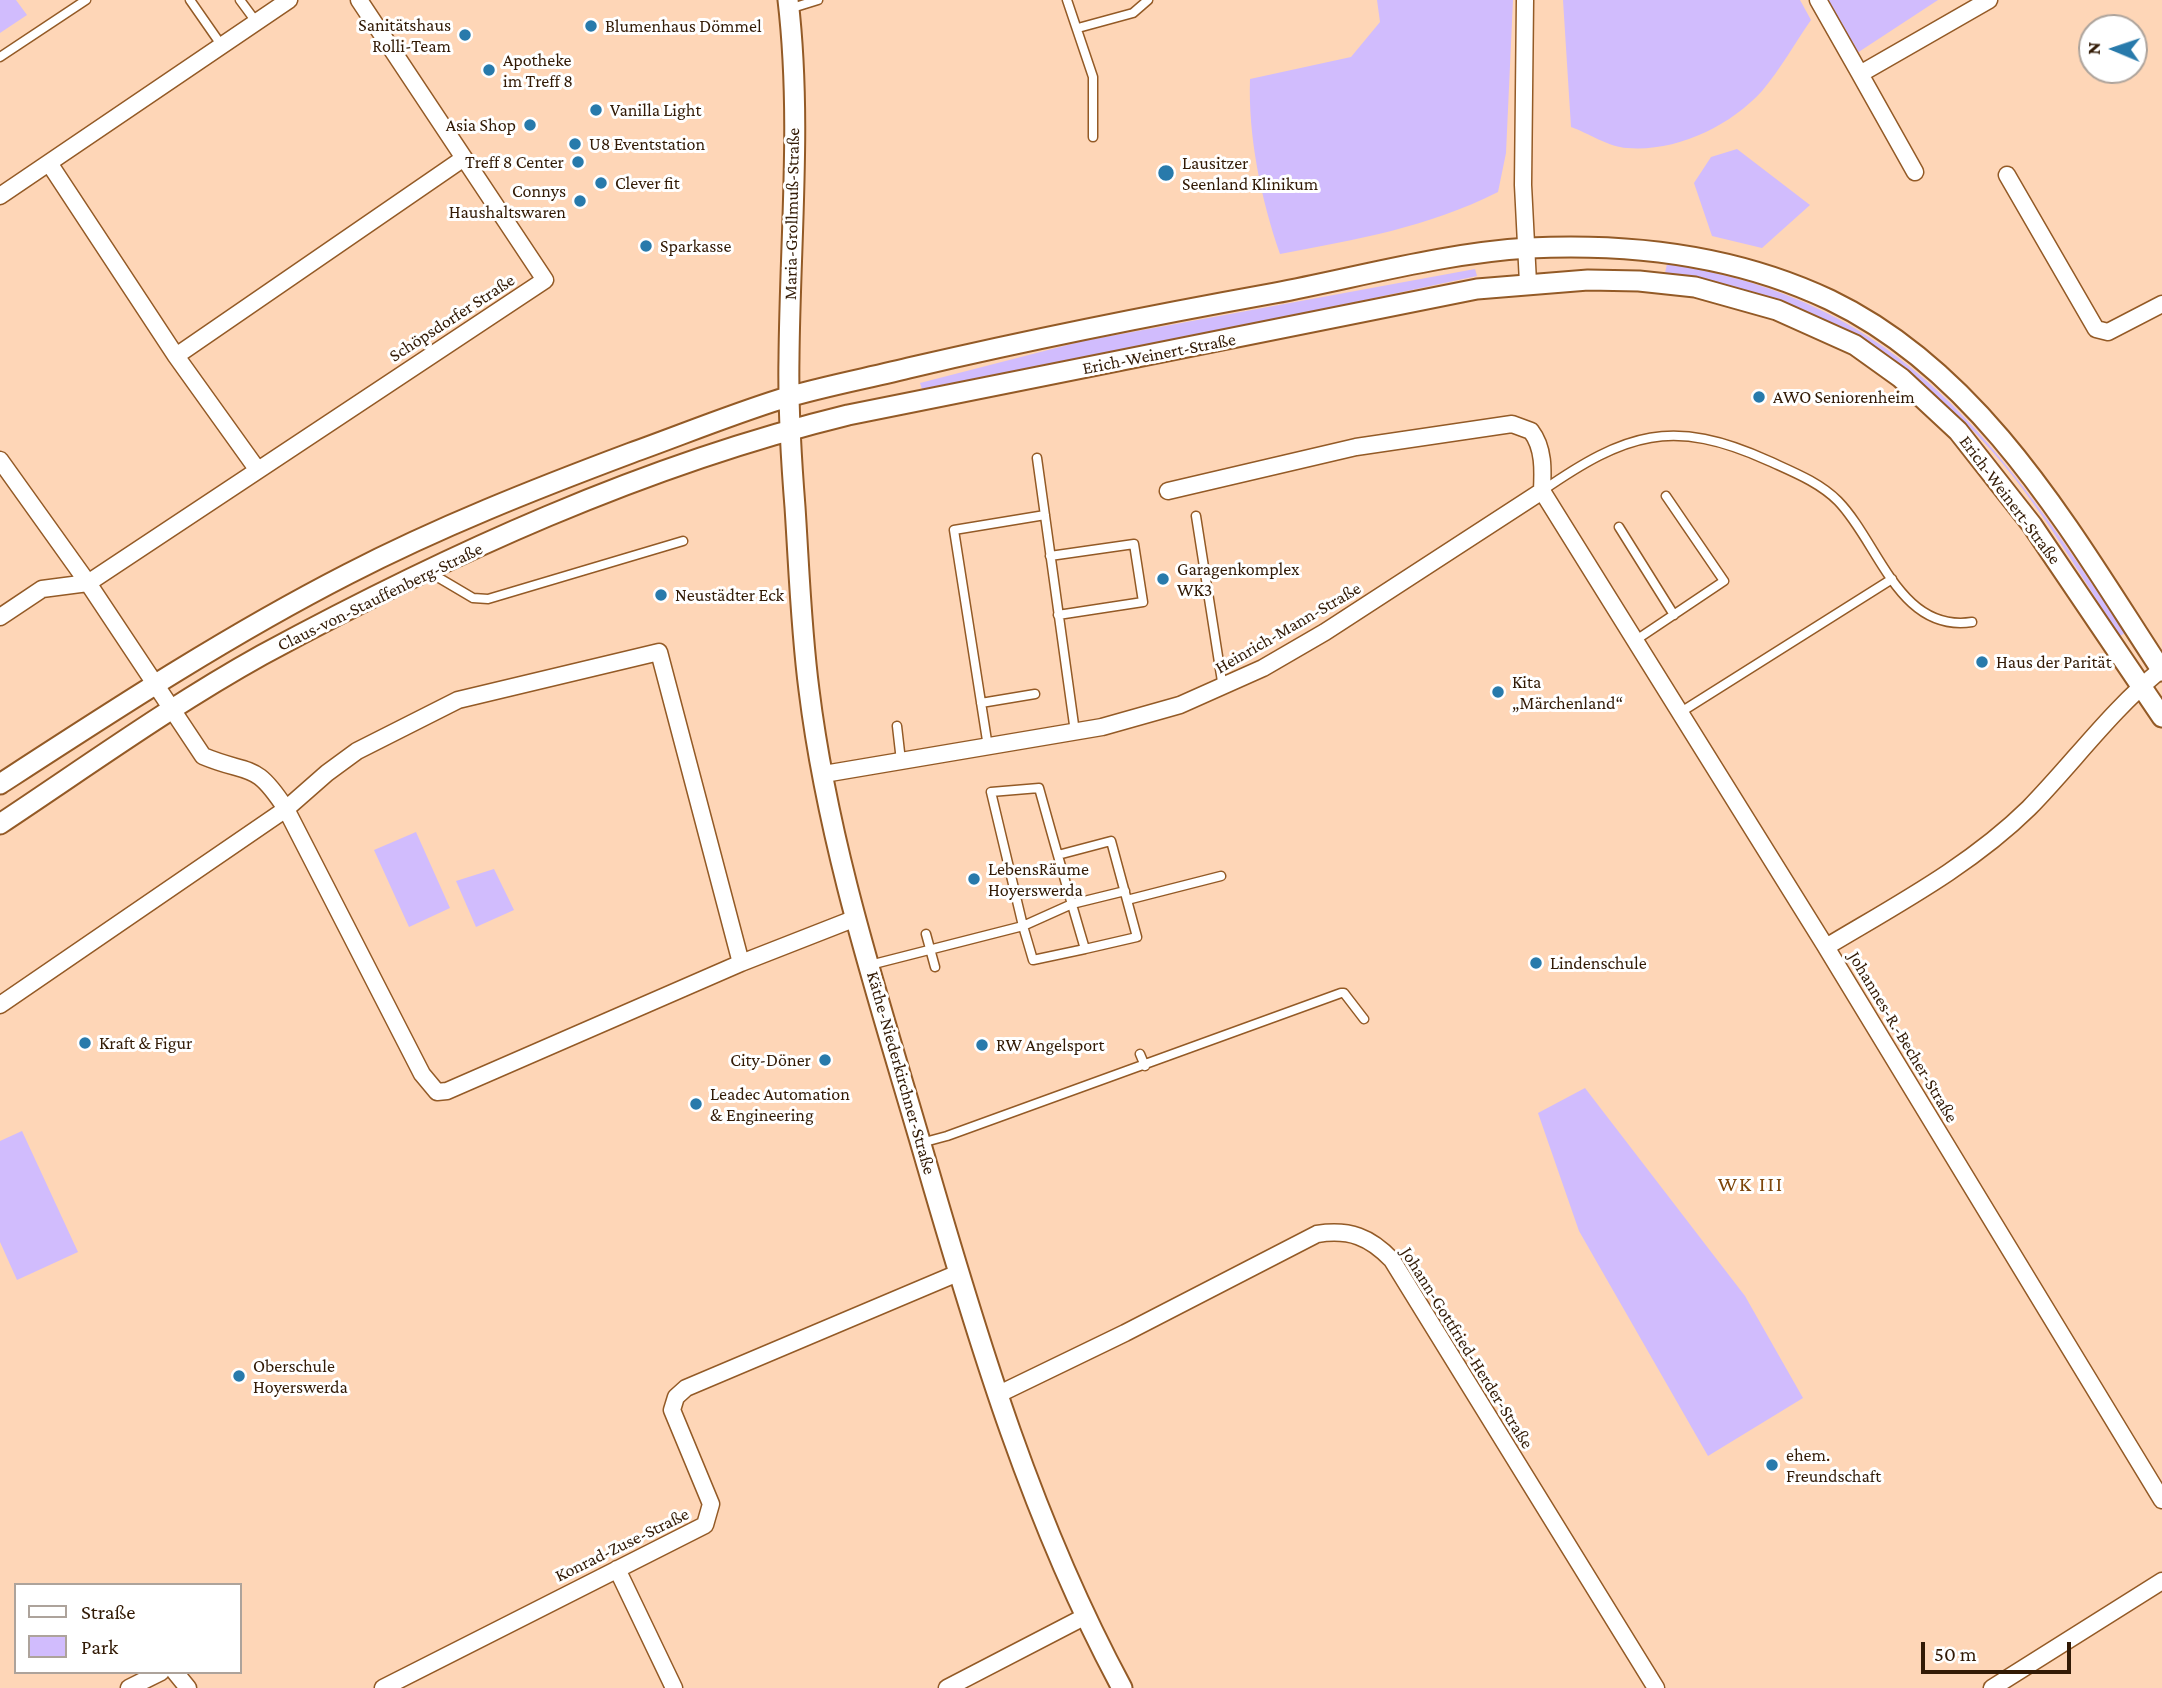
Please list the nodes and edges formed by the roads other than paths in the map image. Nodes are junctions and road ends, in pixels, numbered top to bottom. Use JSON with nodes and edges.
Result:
{"nodes":[{"id":1,"x":86,"y":0,"type":"edge"},
{"id":2,"x":190,"y":0,"type":"edge"},
{"id":3,"x":240,"y":0,"type":"edge"},
{"id":4,"x":289,"y":0,"type":"edge"},
{"id":5,"x":359,"y":0,"type":"edge"},
{"id":6,"x":818,"y":0,"type":"edge"},
{"id":7,"x":1067,"y":0,"type":"edge"},
{"id":8,"x":1148,"y":0,"type":"edge"},
{"id":9,"x":1525,"y":0,"type":"edge"},
{"id":10,"x":1818,"y":0,"type":"edge"},
{"id":11,"x":1989,"y":0,"type":"edge"},
{"id":12,"x":789,"y":5,"type":"edge"},
{"id":13,"x":257,"y":23,"type":"junction"},
{"id":14,"x":1079,"y":28,"type":"junction"},
{"id":15,"x":223,"y":47,"type":"junction"},
{"id":16,"x":0,"y":57,"type":"edge"},
{"id":17,"x":1860,"y":74,"type":"junction"},
{"id":18,"x":1093,"y":136,"type":"dead end"},
{"id":19,"x":464,"y":158,"type":"junction"},
{"id":20,"x":50,"y":163,"type":"junction"},
{"id":21,"x":1915,"y":172,"type":"dead end"},
{"id":22,"x":2007,"y":175,"type":"dead end"},
{"id":23,"x":0,"y":196,"type":"edge"},
{"id":24,"x":1526,"y":248,"type":"junction"},
{"id":25,"x":1528,"y":282,"type":"junction"},
{"id":26,"x":2162,"y":304,"type":"edge"},
{"id":27,"x":176,"y":356,"type":"junction"},
{"id":28,"x":789,"y":397,"type":"junction"},
{"id":29,"x":790,"y":429,"type":"junction"},
{"id":30,"x":1037,"y":458,"type":"dead end"},
{"id":31,"x":0,"y":460,"type":"edge"},
{"id":32,"x":257,"y":469,"type":"junction"},
{"id":33,"x":1168,"y":491,"type":"dead end"},
{"id":34,"x":1542,"y":491,"type":"junction"},
{"id":35,"x":1665,"y":496,"type":"dead end"},
{"id":36,"x":1045,"y":515,"type":"junction"},
{"id":37,"x":1196,"y":516,"type":"dead end"},
{"id":38,"x":1619,"y":527,"type":"dead end"},
{"id":39,"x":683,"y":541,"type":"dead end"},
{"id":40,"x":1050,"y":556,"type":"junction"},
{"id":41,"x":429,"y":572,"type":"junction"},
{"id":42,"x":1892,"y":579,"type":"junction"},
{"id":43,"x":88,"y":583,"type":"junction"},
{"id":44,"x":1058,"y":615,"type":"junction"},
{"id":45,"x":1674,"y":615,"type":"junction"},
{"id":46,"x":0,"y":617,"type":"edge"},
{"id":47,"x":1972,"y":622,"type":"dead end"},
{"id":48,"x":1636,"y":640,"type":"junction"},
{"id":49,"x":2162,"y":670,"type":"edge"},
{"id":50,"x":153,"y":684,"type":"junction"},
{"id":51,"x":2142,"y":686,"type":"junction"},
{"id":52,"x":1223,"y":688,"type":"junction"},
{"id":53,"x":1035,"y":694,"type":"dead end"},
{"id":54,"x":981,"y":703,"type":"junction"},
{"id":55,"x":171,"y":711,"type":"junction"},
{"id":56,"x":1681,"y":712,"type":"junction"},
{"id":57,"x":2162,"y":717,"type":"edge"},
{"id":58,"x":897,"y":726,"type":"dead end"},
{"id":59,"x":1075,"y":732,"type":"junction"},
{"id":60,"x":988,"y":747,"type":"junction"},
{"id":61,"x":901,"y":761,"type":"junction"},
{"id":62,"x":824,"y":774,"type":"junction"},
{"id":63,"x":0,"y":784,"type":"edge"},
{"id":64,"x":286,"y":809,"type":"junction"},
{"id":65,"x":0,"y":824,"type":"edge"},
{"id":66,"x":1058,"y":855,"type":"junction"},
{"id":67,"x":1221,"y":876,"type":"dead end"},
{"id":68,"x":1125,"y":891,"type":"junction"},
{"id":69,"x":1127,"y":900,"type":"junction"},
{"id":70,"x":1072,"y":904,"type":"junction"},
{"id":71,"x":856,"y":918,"type":"junction"},
{"id":72,"x":1023,"y":926,"type":"junction"},
{"id":73,"x":926,"y":934,"type":"dead end"},
{"id":74,"x":1826,"y":947,"type":"junction"},
{"id":75,"x":1084,"y":949,"type":"junction"},
{"id":76,"x":930,"y":950,"type":"junction"},
{"id":77,"x":741,"y":963,"type":"junction"},
{"id":78,"x":870,"y":965,"type":"junction"},
{"id":79,"x":935,"y":967,"type":"dead end"},
{"id":80,"x":0,"y":1005,"type":"edge"},
{"id":81,"x":1364,"y":1019,"type":"dead end"},
{"id":82,"x":1140,"y":1054,"type":"dead end"},
{"id":83,"x":1145,"y":1066,"type":"junction"},
{"id":84,"x":921,"y":1143,"type":"junction"},
{"id":85,"x":958,"y":1273,"type":"junction"},
{"id":86,"x":997,"y":1395,"type":"junction"},
{"id":87,"x":2162,"y":1500,"type":"edge"},
{"id":88,"x":617,"y":1569,"type":"junction"},
{"id":89,"x":2162,"y":1581,"type":"edge"},
{"id":90,"x":1084,"y":1617,"type":"junction"},
{"id":91,"x":157,"y":1674,"type":"edge"},
{"id":92,"x":177,"y":1674,"type":"edge"},
{"id":93,"x":129,"y":1688,"type":"edge"},
{"id":94,"x":188,"y":1688,"type":"edge"},
{"id":95,"x":383,"y":1688,"type":"edge"},
{"id":96,"x":674,"y":1688,"type":"edge"},
{"id":97,"x":947,"y":1688,"type":"edge"},
{"id":98,"x":1122,"y":1688,"type":"edge"},
{"id":99,"x":1656,"y":1688,"type":"edge"},
{"id":100,"x":1992,"y":1688,"type":"edge"}],
"edges":[{"from":1,"to":16,"type":"lane"},
{"from":2,"to":15,"type":"lane"},
{"from":3,"to":13,"type":"lane"},
{"from":4,"to":13,"type":"street"},
{"from":5,"to":19,"type":"street","name":"Schöpsdorfer Straße"},
{"from":6,"to":12,"type":"lane"},
{"from":7,"to":14,"type":"lane"},
{"from":8,"to":14,"type":"lane"},
{"from":9,"to":24,"type":"street"},
{"from":10,"to":17,"type":"street"},
{"from":11,"to":17,"type":"street"},
{"from":12,"to":28,"type":"street","name":"Maria-Grollmuß-Straße"},
{"from":13,"to":15,"type":"street"},
{"from":14,"to":18,"type":"lane"},
{"from":15,"to":20,"type":"street"},
{"from":17,"to":21,"type":"street"},
{"from":19,"to":27,"type":"street"},
{"from":19,"to":32,"type":"street","name":"Schöpsdorfer Straße"},
{"from":20,"to":23,"type":"street"},
{"from":20,"to":27,"type":"street"},
{"from":22,"to":26,"type":"street"},
{"from":24,"to":25,"type":"street"},
{"from":24,"to":28,"type":"street","name":"Erich-Weinert-Straße"},
{"from":24,"to":49,"type":"street","name":"Erich-Weinert-Straße"},
{"from":25,"to":29,"type":"street","name":"Erich-Weinert-Straße"},
{"from":25,"to":51,"type":"street","name":"Erich-Weinert-Straße"},
{"from":27,"to":32,"type":"street"},
{"from":28,"to":29,"type":"street","name":"Maria-Grollmuß-Straße"},
{"from":28,"to":50,"type":"street","name":"Claus-von-Stauffenberg-Straße"},
{"from":29,"to":41,"type":"street","name":"Claus-von-Stauffenberg-Straße"},
{"from":29,"to":62,"type":"street","name":"Käthe-Niederkirchner-Straße"},
{"from":30,"to":36,"type":"lane"},
{"from":31,"to":43,"type":"street"},
{"from":32,"to":43,"type":"street","name":"Schöpsdorfer Straße"},
{"from":33,"to":34,"type":"street"},
{"from":34,"to":42,"type":"lane","name":"Heinrich-Mann-Straße"},
{"from":34,"to":48,"type":"street"},
{"from":34,"to":52,"type":"street","name":"Heinrich-Mann-Straße"},
{"from":35,"to":45,"type":"lane"},
{"from":36,"to":40,"type":"lane"},
{"from":36,"to":54,"type":"lane"},
{"from":37,"to":52,"type":"lane"},
{"from":38,"to":45,"type":"lane"},
{"from":39,"to":41,"type":"lane"},
{"from":40,"to":44,"type":"lane"},
{"from":40,"to":44,"type":"lane"},
{"from":41,"to":55,"type":"street","name":"Claus-von-Stauffenberg-Straße"},
{"from":42,"to":47,"type":"lane","name":"Heinrich-Mann-Straße"},
{"from":42,"to":56,"type":"lane"},
{"from":43,"to":46,"type":"street"},
{"from":43,"to":50,"type":"street"},
{"from":44,"to":59,"type":"lane"},
{"from":45,"to":48,"type":"lane"},
{"from":48,"to":56,"type":"street"},
{"from":49,"to":51,"type":"street","name":"Johannes-R.-Becher-Straße"},
{"from":50,"to":55,"type":"street"},
{"from":50,"to":63,"type":"street","name":"Claus-von-Stauffenberg-Straße"},
{"from":51,"to":57,"type":"street","name":"Erich-Weinert-Straße"},
{"from":51,"to":74,"type":"street","name":"Johannes-R.-Becher-Straße"},
{"from":52,"to":59,"type":"street","name":"Heinrich-Mann-Straße"},
{"from":53,"to":54,"type":"lane"},
{"from":54,"to":60,"type":"lane"},
{"from":55,"to":64,"type":"street"},
{"from":55,"to":65,"type":"street","name":"Claus-von-Stauffenberg-Straße"},
{"from":56,"to":74,"type":"street"},
{"from":58,"to":61,"type":"lane"},
{"from":59,"to":60,"type":"street","name":"Heinrich-Mann-Straße"},
{"from":60,"to":61,"type":"street","name":"Heinrich-Mann-Straße"},
{"from":61,"to":62,"type":"street","name":"Heinrich-Mann-Straße"},
{"from":62,"to":71,"type":"street","name":"Käthe-Niederkirchner-Straße"},
{"from":64,"to":77,"type":"street"},
{"from":64,"to":77,"type":"street"},
{"from":64,"to":80,"type":"street"},
{"from":66,"to":68,"type":"lane"},
{"from":66,"to":70,"type":"lane"},
{"from":66,"to":72,"type":"lane"},
{"from":67,"to":69,"type":"lane"},
{"from":68,"to":69,"type":"lane"},
{"from":68,"to":70,"type":"lane"},
{"from":69,"to":75,"type":"lane"},
{"from":70,"to":72,"type":"lane"},
{"from":70,"to":75,"type":"lane"},
{"from":71,"to":77,"type":"street"},
{"from":71,"to":78,"type":"street","name":"Käthe-Niederkirchner-Straße"},
{"from":72,"to":75,"type":"lane"},
{"from":72,"to":76,"type":"lane"},
{"from":73,"to":76,"type":"lane"},
{"from":74,"to":87,"type":"street","name":"Johannes-R.-Becher-Straße"},
{"from":76,"to":78,"type":"lane"},
{"from":76,"to":79,"type":"lane"},
{"from":78,"to":84,"type":"street","name":"Käthe-Niederkirchner-Straße"},
{"from":81,"to":83,"type":"lane"},
{"from":82,"to":83,"type":"lane"},
{"from":83,"to":84,"type":"lane"},
{"from":84,"to":85,"type":"street","name":"Käthe-Niederkirchner-Straße"},
{"from":85,"to":86,"type":"street","name":"Käthe-Niederkirchner-Straße"},
{"from":85,"to":88,"type":"street","name":"Konrad-Zuse-Straße"},
{"from":86,"to":90,"type":"street","name":"Käthe-Niederkirchner-Straße"},
{"from":86,"to":99,"type":"street","name":"Johann-Gottfried-Herder-Straße"},
{"from":88,"to":95,"type":"street","name":"Konrad-Zuse-Straße"},
{"from":88,"to":96,"type":"street"},
{"from":89,"to":100,"type":"street"},
{"from":90,"to":97,"type":"street"},
{"from":90,"to":98,"type":"street","name":"Käthe-Niederkirchner-Straße"},
{"from":91,"to":93,"type":"street"},
{"from":92,"to":94,"type":"street"}]}
